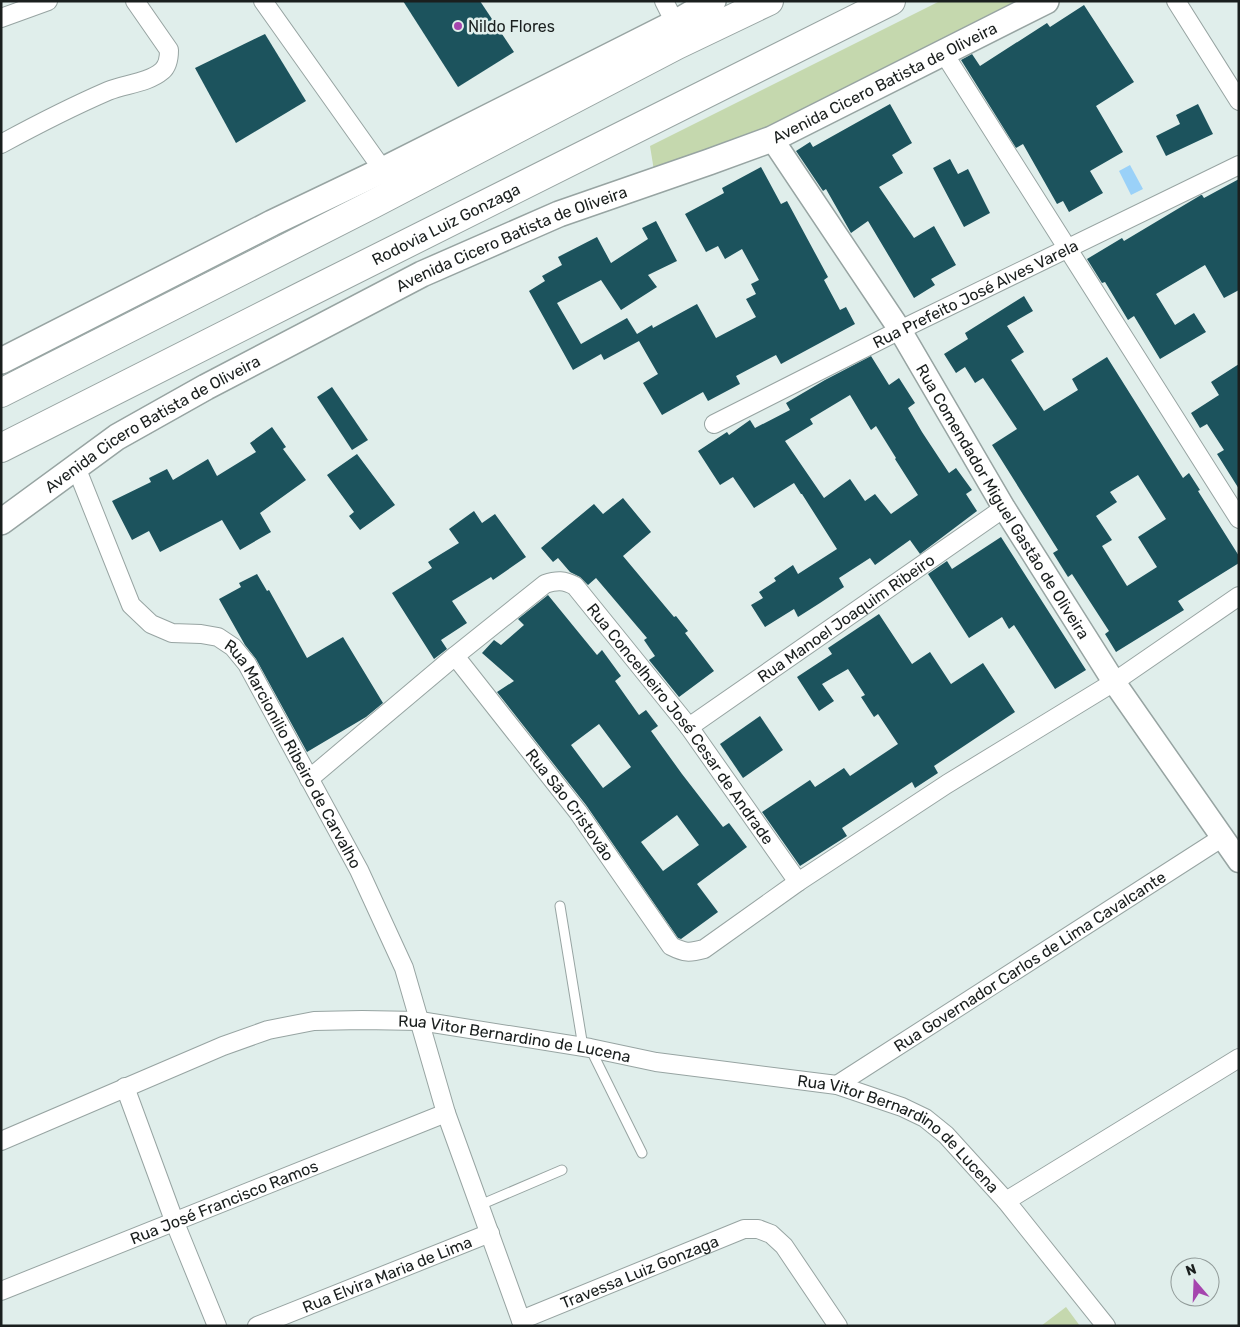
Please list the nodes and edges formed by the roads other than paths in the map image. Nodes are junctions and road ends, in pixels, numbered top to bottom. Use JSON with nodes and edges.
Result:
{"nodes":[{"id":1,"x":48,"y":1,"type":"edge"},
{"id":2,"x":135,"y":1,"type":"edge"},
{"id":3,"x":713,"y":1,"type":"edge"},
{"id":4,"x":769,"y":1,"type":"edge"},
{"id":5,"x":891,"y":1,"type":"edge"},
{"id":6,"x":1046,"y":1,"type":"edge"},
{"id":7,"x":1176,"y":1,"type":"edge"},
{"id":8,"x":271,"y":3,"type":"edge"},
{"id":9,"x":669,"y":12,"type":"edge"},
{"id":10,"x":1,"y":18,"type":"edge"},
{"id":11,"x":943,"y":52,"type":"junction"},
{"id":12,"x":1239,"y":101,"type":"edge"},
{"id":13,"x":772,"y":139,"type":"junction"},
{"id":14,"x":1,"y":144,"type":"edge"},
{"id":15,"x":1239,"y":165,"type":"edge"},
{"id":16,"x":383,"y":170,"type":"junction"},
{"id":17,"x":1066,"y":249,"type":"junction"},
{"id":18,"x":900,"y":330,"type":"junction"},
{"id":19,"x":1,"y":361,"type":"edge"},
{"id":20,"x":1,"y":393,"type":"edge"},
{"id":21,"x":714,"y":424,"type":"dead end"},
{"id":22,"x":1,"y":448,"type":"edge"},
{"id":23,"x":76,"y":467,"type":"junction"},
{"id":24,"x":1004,"y":508,"type":"junction"},
{"id":25,"x":1239,"y":519,"type":"edge"},
{"id":26,"x":1,"y":522,"type":"edge"},
{"id":27,"x":1239,"y":596,"type":"edge"},
{"id":28,"x":456,"y":656,"type":"junction"},
{"id":29,"x":1114,"y":682,"type":"junction"},
{"id":30,"x":689,"y":727,"type":"junction"},
{"id":31,"x":309,"y":779,"type":"junction"},
{"id":32,"x":1223,"y":837,"type":"junction"},
{"id":33,"x":1239,"y":861,"type":"edge"},
{"id":34,"x":798,"y":882,"type":"junction"},
{"id":35,"x":560,"y":906,"type":"dead end"},
{"id":36,"x":420,"y":1021,"type":"junction"},
{"id":37,"x":586,"y":1048,"type":"junction"},
{"id":38,"x":1239,"y":1058,"type":"edge"},
{"id":39,"x":837,"y":1085,"type":"junction"},
{"id":40,"x":125,"y":1087,"type":"junction"},
{"id":41,"x":446,"y":1113,"type":"junction"},
{"id":42,"x":1,"y":1141,"type":"edge"},
{"id":43,"x":642,"y":1153,"type":"dead end"},
{"id":44,"x":562,"y":1170,"type":"dead end"},
{"id":45,"x":1006,"y":1201,"type":"junction"},
{"id":46,"x":480,"y":1205,"type":"junction"},
{"id":47,"x":174,"y":1223,"type":"junction"},
{"id":48,"x":490,"y":1233,"type":"junction"},
{"id":49,"x":1,"y":1291,"type":"edge"},
{"id":50,"x":522,"y":1323,"type":"edge"},
{"id":51,"x":217,"y":1326,"type":"edge"},
{"id":52,"x":257,"y":1326,"type":"edge"},
{"id":53,"x":838,"y":1326,"type":"edge"},
{"id":54,"x":1106,"y":1326,"type":"edge"}],
"edges":[{"from":1,"to":10,"type":"street"},
{"from":2,"to":14,"type":"street"},
{"from":3,"to":9,"type":"main road"},
{"from":4,"to":20,"type":"highway"},
{"from":5,"to":22,"type":"highway","name":"Rodovia Luiz Gonzaga"},
{"from":6,"to":11,"type":"main road","name":"Avenida Cicero Batista de Oliveira"},
{"from":7,"to":12,"type":"street"},
{"from":8,"to":16,"type":"street"},
{"from":9,"to":16,"type":"main road"},
{"from":11,"to":13,"type":"main road","name":"Avenida Cicero Batista de Oliveira"},
{"from":11,"to":17,"type":"street"},
{"from":13,"to":18,"type":"street","name":"Rua Comendador Miguel Gastão de Oliveira"},
{"from":13,"to":23,"type":"main road","name":"Avenida Cicero Batista de Oliveira"},
{"from":15,"to":17,"type":"street","name":"Rua Prefeito José Alves Varela"},
{"from":16,"to":19,"type":"main road"},
{"from":17,"to":18,"type":"street","name":"Rua Prefeito José Alves Varela"},
{"from":17,"to":25,"type":"street"},
{"from":18,"to":21,"type":"street","name":"Rua Prefeito José Alves Varela"},
{"from":18,"to":24,"type":"street","name":"Rua Comendador Miguel Gastão de Oliveira"},
{"from":23,"to":26,"type":"main road","name":"Avenida Cicero Batista de Oliveira"},
{"from":23,"to":31,"type":"street","name":"Rua Marcionilio Ribeiro de Carvalho"},
{"from":24,"to":29,"type":"street","name":"Rua Comendador Miguel Gastão de Oliveira"},
{"from":24,"to":30,"type":"street","name":"Rua Manoel Joaquim Ribeiro"},
{"from":27,"to":29,"type":"street"},
{"from":28,"to":30,"type":"street","name":"Rua Concelheiro José Cesar de Andrade"},
{"from":28,"to":31,"type":"street"},
{"from":28,"to":34,"type":"street","name":"Rua São Cristovão"},
{"from":29,"to":32,"type":"street","name":"Rua Comendador Miguel Gastão de Oliveira"},
{"from":29,"to":34,"type":"street"},
{"from":30,"to":34,"type":"street","name":"Rua Concelheiro José Cesar de Andrade"},
{"from":31,"to":36,"type":"street","name":"Rua Marcionilio Ribeiro de Carvalho"},
{"from":32,"to":33,"type":"street","name":"Rua Comendador Miguel Gastão de Oliveira"},
{"from":32,"to":39,"type":"street","name":"Rua Governador Carlos de Lima Cavalcante"},
{"from":35,"to":37,"type":"lane"},
{"from":36,"to":37,"type":"street","name":"Rua Vitor Bernardino de Lucena"},
{"from":36,"to":40,"type":"street","name":"Rua Vitor Bernardino de Lucena"},
{"from":36,"to":41,"type":"street","name":"Rua Marcionilio Ribeiro de Carvalho"},
{"from":37,"to":39,"type":"street","name":"Rua Vitor Bernardino de Lucena"},
{"from":37,"to":43,"type":"lane"},
{"from":38,"to":45,"type":"street"},
{"from":39,"to":45,"type":"street","name":"Rua Vitor Bernardino de Lucena"},
{"from":40,"to":42,"type":"street","name":"Rua Vitor Bernardino de Lucena"},
{"from":40,"to":47,"type":"street"},
{"from":41,"to":46,"type":"street","name":"Rua Marcionilio Ribeiro de Carvalho"},
{"from":41,"to":47,"type":"street","name":"Rua José Francisco Ramos"},
{"from":44,"to":46,"type":"lane"},
{"from":45,"to":54,"type":"street","name":"Rua Vitor Bernardino de Lucena"},
{"from":46,"to":48,"type":"street","name":"Rua Marcionilio Ribeiro de Carvalho"},
{"from":47,"to":49,"type":"street","name":"Rua José Francisco Ramos"},
{"from":47,"to":51,"type":"street"},
{"from":48,"to":50,"type":"street","name":"Rua Marcionilio Ribeiro de Carvalho"},
{"from":48,"to":52,"type":"street","name":"Rua Elvira Maria de Lima"},
{"from":50,"to":53,"type":"street","name":"Travessa Luiz Gonzaga"}]}
